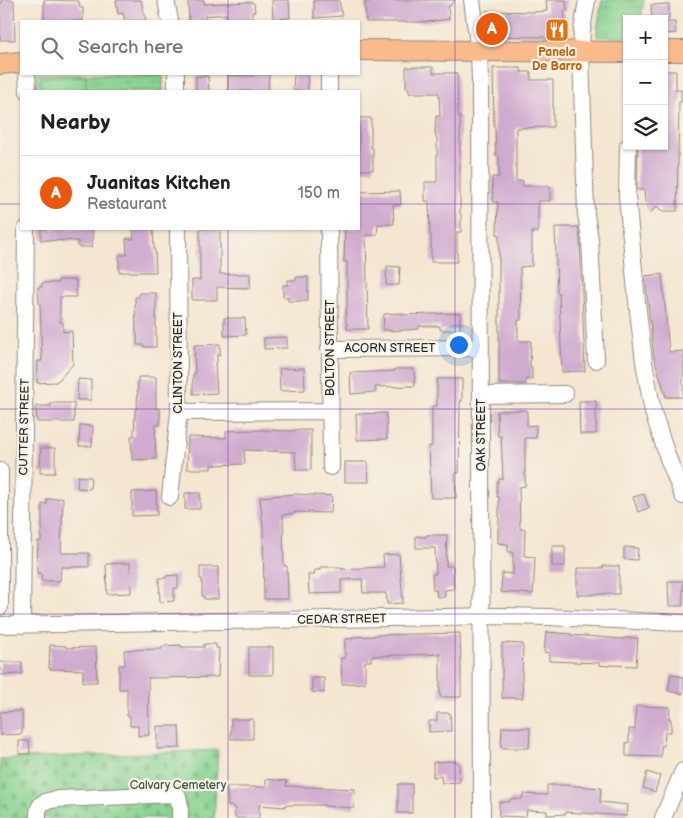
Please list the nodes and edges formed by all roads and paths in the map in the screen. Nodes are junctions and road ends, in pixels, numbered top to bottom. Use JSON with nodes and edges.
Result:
{"nodes":[{"id":1,"x":166,"y":0,"type":"edge"},
{"id":2,"x":472,"y":0,"type":"edge"},
{"id":3,"x":587,"y":0,"type":"edge"},
{"id":4,"x":170,"y":20,"type":"edge"},
{"id":5,"x":360,"y":50,"type":"edge"},
{"id":6,"x":668,"y":51,"type":"edge"},
{"id":7,"x":683,"y":51,"type":"edge"},
{"id":8,"x":479,"y":52,"type":"junction"},
{"id":9,"x":581,"y":52,"type":"junction"},
{"id":10,"x":623,"y":52,"type":"edge"},
{"id":11,"x":20,"y":62,"type":"edge"},
{"id":12,"x":0,"y":64,"type":"edge"},
{"id":13,"x":28,"y":75,"type":"edge"},
{"id":14,"x":176,"y":75,"type":"edge"},
{"id":15,"x":329,"y":75,"type":"edge"},
{"id":16,"x":28,"y":90,"type":"edge"},
{"id":17,"x":176,"y":90,"type":"edge"},
{"id":18,"x":329,"y":90,"type":"edge"},
{"id":19,"x":628,"y":150,"type":"edge"},
{"id":20,"x":26,"y":230,"type":"edge"},
{"id":21,"x":178,"y":230,"type":"edge"},
{"id":22,"x":329,"y":230,"type":"edge"},
{"id":23,"x":481,"y":348,"type":"junction"},
{"id":24,"x":330,"y":349,"type":"junction"},
{"id":25,"x":596,"y":360,"type":"dead end"},
{"id":26,"x":565,"y":394,"type":"dead end"},
{"id":27,"x":481,"y":395,"type":"junction"},
{"id":28,"x":330,"y":411,"type":"junction"},
{"id":29,"x":179,"y":412,"type":"junction"},
{"id":30,"x":331,"y":467,"type":"dead end"},
{"id":31,"x":0,"y":471,"type":"edge"},
{"id":32,"x":683,"y":496,"type":"edge"},
{"id":33,"x":170,"y":497,"type":"dead end"},
{"id":34,"x":23,"y":515,"type":"junction"},
{"id":35,"x":0,"y":518,"type":"edge"},
{"id":36,"x":0,"y":608,"type":"edge"},
{"id":37,"x":482,"y":616,"type":"junction"},
{"id":38,"x":683,"y":623,"type":"edge"},
{"id":39,"x":0,"y":625,"type":"edge"},
{"id":40,"x":22,"y":625,"type":"junction"},
{"id":41,"x":683,"y":771,"type":"edge"},
{"id":42,"x":667,"y":817,"type":"edge"},
{"id":43,"x":38,"y":818,"type":"edge"},
{"id":44,"x":180,"y":818,"type":"edge"},
{"id":45,"x":482,"y":818,"type":"edge"}],
"edges":[{"from":1,"to":4,"type":"street"},
{"from":2,"to":8,"type":"street","name":"OAK STREET"},
{"from":3,"to":9,"type":"street"},
{"from":5,"to":8,"type":"main road"},
{"from":6,"to":7,"type":"main road"},
{"from":8,"to":9,"type":"main road"},
{"from":8,"to":23,"type":"street","name":"OAK STREET"},
{"from":9,"to":10,"type":"main road"},
{"from":9,"to":25,"type":"street"},
{"from":11,"to":12,"type":"main road"},
{"from":13,"to":16,"type":"street"},
{"from":14,"to":17,"type":"street"},
{"from":15,"to":18,"type":"street"},
{"from":19,"to":32,"type":"street"},
{"from":20,"to":34,"type":"street","name":"CUTTER STREET"},
{"from":21,"to":29,"type":"street","name":"CLINTON STREET"},
{"from":22,"to":24,"type":"street","name":"BOLTON STREET"},
{"from":23,"to":24,"type":"street","name":"ACORN STREET"},
{"from":23,"to":27,"type":"street","name":"OAK STREET"},
{"from":24,"to":28,"type":"street","name":"BOLTON STREET"},
{"from":26,"to":27,"type":"street"},
{"from":27,"to":37,"type":"street","name":"OAK STREET"},
{"from":28,"to":29,"type":"street"},
{"from":28,"to":30,"type":"street","name":"BOLTON STREET"},
{"from":29,"to":33,"type":"street","name":"CLINTON STREET"},
{"from":31,"to":35,"type":"street"},
{"from":34,"to":35,"type":"street"},
{"from":34,"to":40,"type":"street","name":"CUTTER STREET"},
{"from":35,"to":36,"type":"street"},
{"from":37,"to":38,"type":"street","name":"CEDAR STREET"},
{"from":37,"to":40,"type":"street","name":"CEDAR STREET"},
{"from":37,"to":45,"type":"street","name":"OAK STREET"},
{"from":39,"to":40,"type":"street","name":"CEDAR STREET"},
{"from":41,"to":42,"type":"street"},
{"from":43,"to":44,"type":"street"}]}
